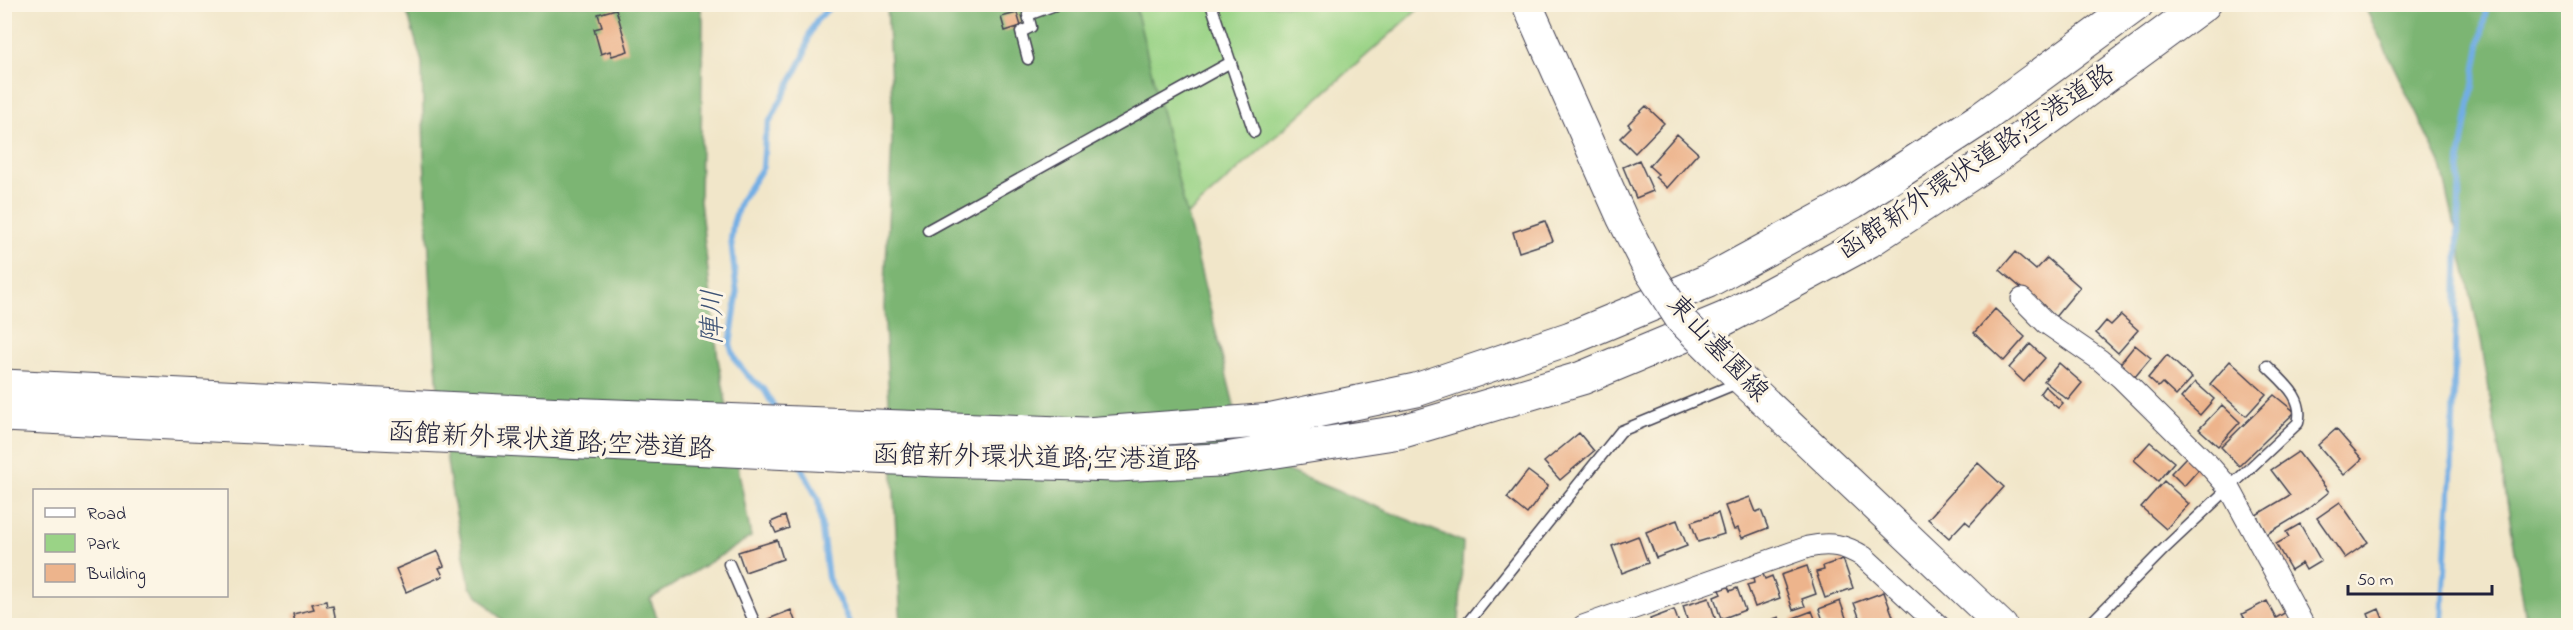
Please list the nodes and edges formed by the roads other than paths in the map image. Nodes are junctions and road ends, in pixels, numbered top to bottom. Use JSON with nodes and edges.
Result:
{"nodes":[{"id":1,"x":1058,"y":4,"type":"edge"},
{"id":2,"x":1211,"y":4,"type":"edge"},
{"id":3,"x":1527,"y":4,"type":"edge"},
{"id":4,"x":2137,"y":4,"type":"edge"},
{"id":5,"x":2204,"y":4,"type":"edge"},
{"id":6,"x":1026,"y":10,"type":"edge"},
{"id":7,"x":1028,"y":59,"type":"dead end"},
{"id":8,"x":1231,"y":62,"type":"junction"},
{"id":9,"x":1254,"y":132,"type":"dead end"},
{"id":10,"x":928,"y":230,"type":"dead end"},
{"id":11,"x":2022,"y":299,"type":"dead end"},
{"id":12,"x":2267,"y":366,"type":"dead end"},
{"id":13,"x":1742,"y":381,"type":"junction"},
{"id":14,"x":4,"y":386,"type":"edge"},
{"id":15,"x":4,"y":415,"type":"edge"},
{"id":16,"x":566,"y":428,"type":"junction"},
{"id":17,"x":2230,"y":489,"type":"junction"},
{"id":18,"x":729,"y":564,"type":"dead end"},
{"id":19,"x":756,"y":626,"type":"edge"},
{"id":20,"x":1465,"y":626,"type":"edge"},
{"id":21,"x":1583,"y":626,"type":"edge"},
{"id":22,"x":1939,"y":626,"type":"edge"},
{"id":23,"x":2002,"y":626,"type":"edge"},
{"id":24,"x":2088,"y":626,"type":"edge"},
{"id":25,"x":2304,"y":626,"type":"edge"}],
"edges":[{"from":1,"to":6,"type":"lane"},
{"from":2,"to":8,"type":"lane"},
{"from":3,"to":13,"type":"street","name":"東山墓園線","bridge":true},
{"from":4,"to":16,"type":"highway","name":"函館新外環状道路;空港道路"},
{"from":5,"to":16,"type":"highway","name":"函館新外環状道路;空港道路"},
{"from":6,"to":7,"type":"lane"},
{"from":8,"to":9,"type":"lane"},
{"from":8,"to":10,"type":"lane"},
{"from":11,"to":17,"type":"street"},
{"from":12,"to":17,"type":"lane"},
{"from":13,"to":20,"type":"lane"},
{"from":13,"to":23,"type":"street","name":"東山墓園線"},
{"from":14,"to":16,"type":"highway","name":"函館新外環状道路;空港道路"},
{"from":15,"to":16,"type":"highway","name":"函館新外環状道路;空港道路"},
{"from":17,"to":24,"type":"lane"},
{"from":17,"to":25,"type":"street"},
{"from":18,"to":19,"type":"lane"},
{"from":21,"to":22,"type":"street"}]}
